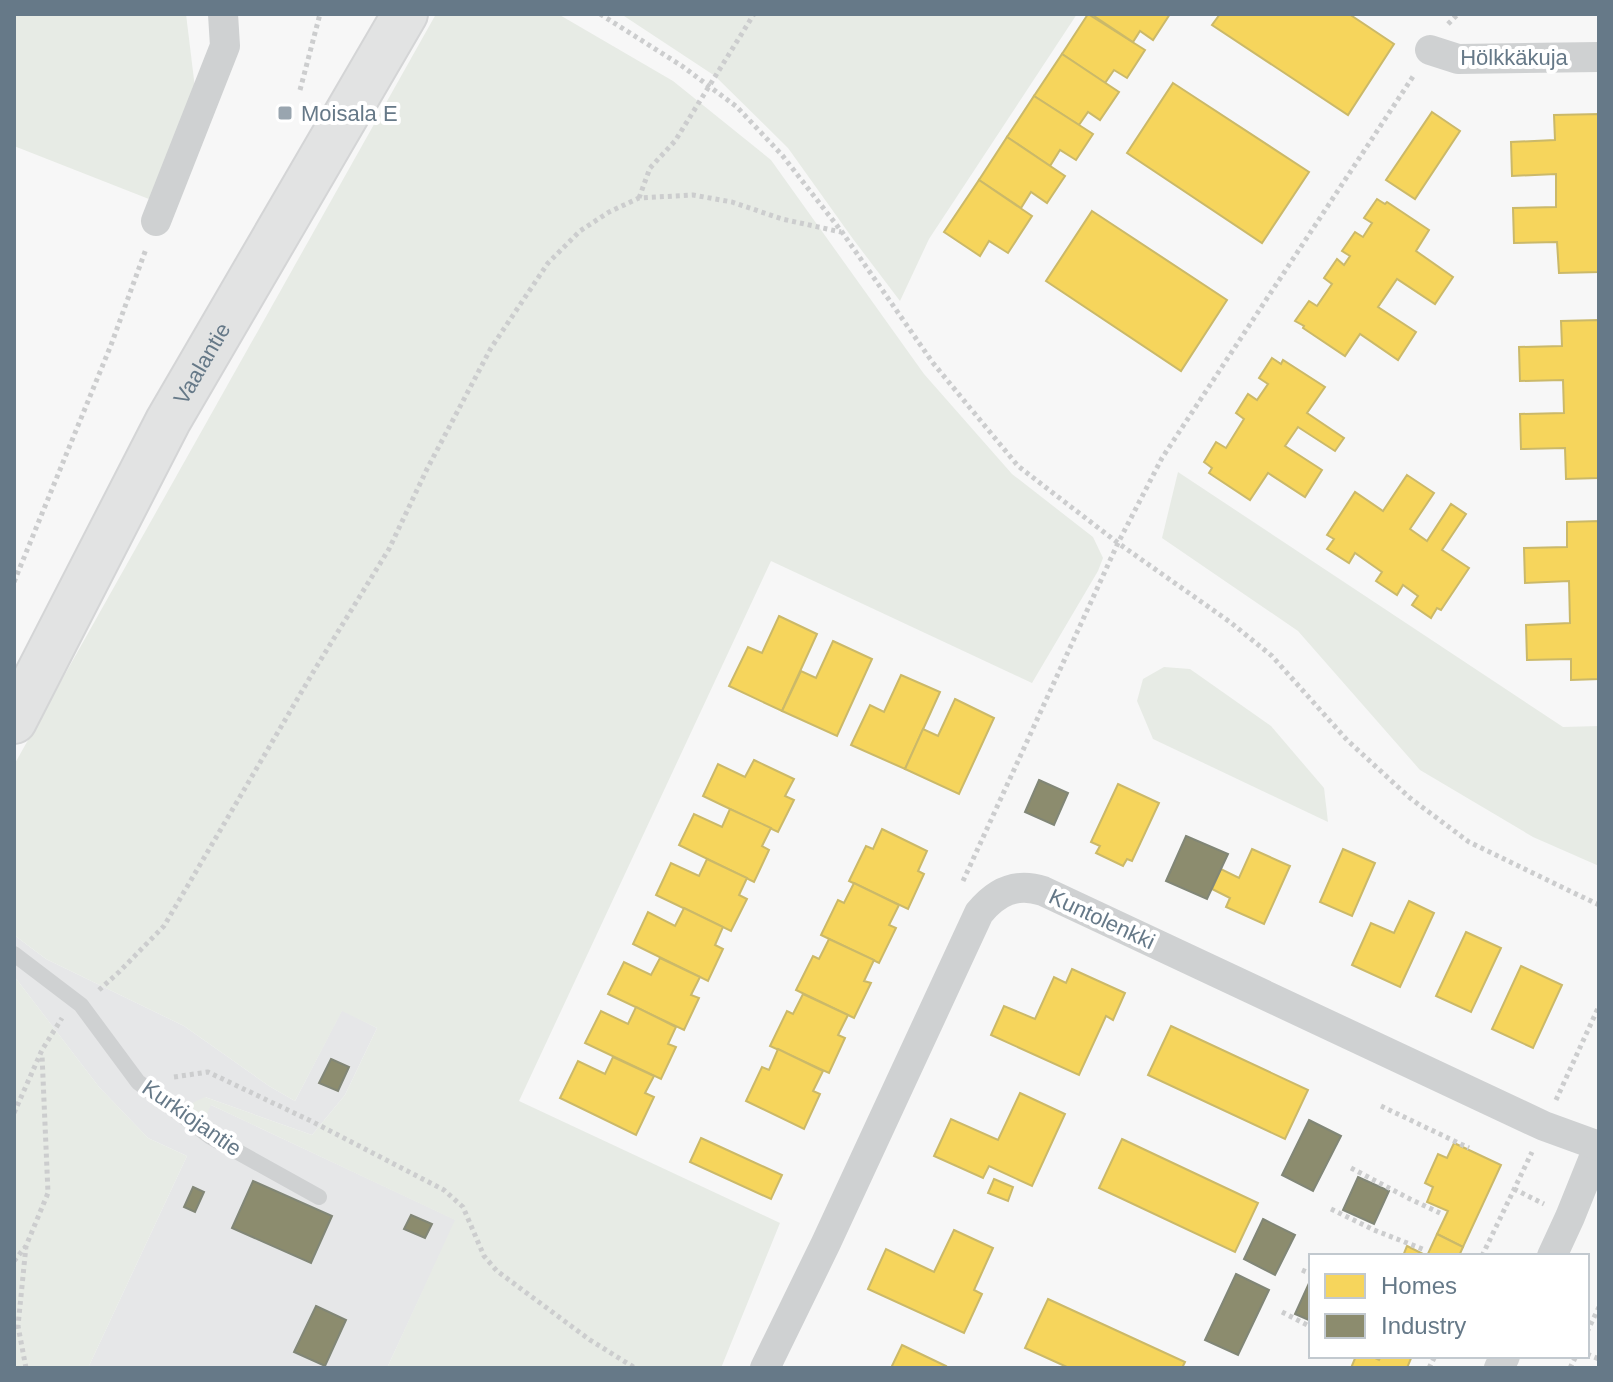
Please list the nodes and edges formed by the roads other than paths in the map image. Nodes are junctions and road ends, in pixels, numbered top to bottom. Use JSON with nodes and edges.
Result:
{"nodes":[{"id":1,"x":223,"y":14,"type":"edge"},
{"id":2,"x":405,"y":14,"type":"edge"},
{"id":3,"x":1430,"y":50,"type":"road end"},
{"id":4,"x":1599,"y":57,"type":"edge"},
{"id":5,"x":156,"y":221,"type":"road end"},
{"id":6,"x":14,"y":721,"type":"edge"},
{"id":7,"x":14,"y":954,"type":"edge"},
{"id":8,"x":1599,"y":1146,"type":"edge"},
{"id":9,"x":319,"y":1197,"type":"dead end"},
{"id":10,"x":1553,"y":1254,"type":"edge"},
{"id":11,"x":765,"y":1368,"type":"edge"}],
"edges":[{"from":1,"to":5,"type":"street"},
{"from":2,"to":6,"type":"street","name":"Vaalantie"},
{"from":3,"to":4,"type":"street","name":"Hölkkäkuja"},
{"from":7,"to":9,"type":"lane","name":"Kurkiojantie"},
{"from":8,"to":10,"type":"street"},
{"from":8,"to":11,"type":"street","name":"Kuntolenkki"}]}
